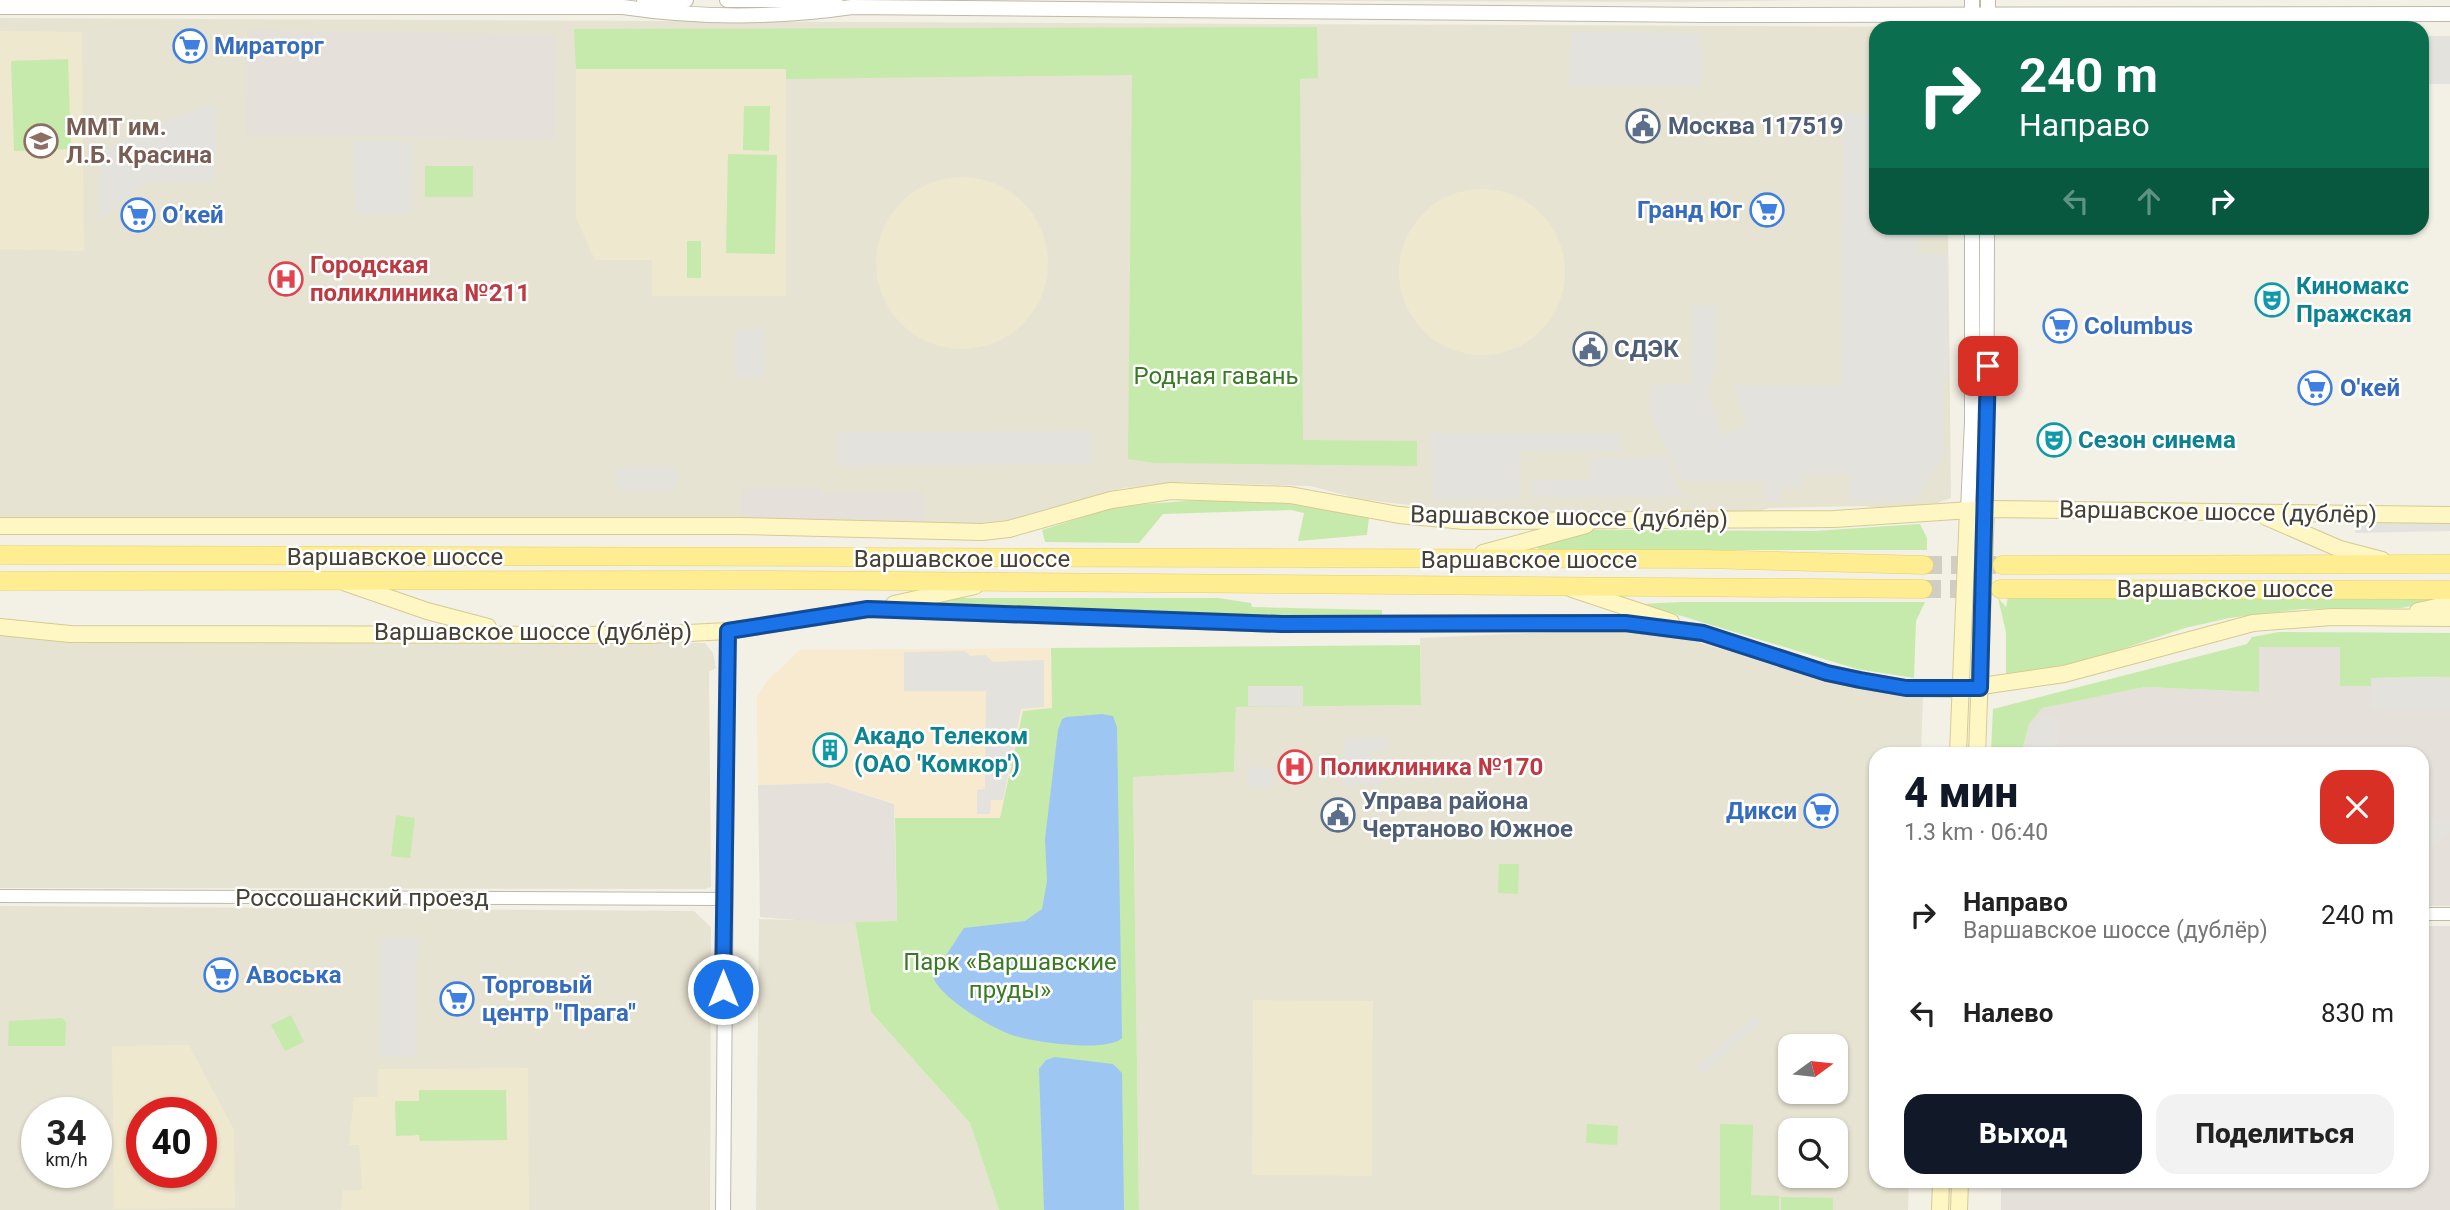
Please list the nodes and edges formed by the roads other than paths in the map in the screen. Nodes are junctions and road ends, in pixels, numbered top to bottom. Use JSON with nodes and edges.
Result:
{"nodes":[{"id":1,"x":686,"y":0,"type":"edge"},
{"id":2,"x":727,"y":0,"type":"edge"},
{"id":3,"x":810,"y":0,"type":"edge"},
{"id":4,"x":648,"y":1,"type":"edge"},
{"id":5,"x":774,"y":1,"type":"edge"},
{"id":6,"x":1134,"y":5,"type":"edge"},
{"id":7,"x":701,"y":6,"type":"edge"},
{"id":8,"x":0,"y":7,"type":"edge"},
{"id":9,"x":622,"y":7,"type":"junction"},
{"id":10,"x":852,"y":7,"type":"junction"},
{"id":11,"x":1972,"y":14,"type":"edge"},
{"id":12,"x":1988,"y":14,"type":"edge"},
{"id":13,"x":2450,"y":14,"type":"edge"},
{"id":14,"x":759,"y":15,"type":"junction"},
{"id":15,"x":1972,"y":235,"type":"edge"},
{"id":16,"x":1987,"y":235,"type":"edge"},
{"id":17,"x":1986,"y":509,"type":"junction"},
{"id":18,"x":1968,"y":510,"type":"junction"},
{"id":19,"x":2240,"y":510,"type":"junction"},
{"id":20,"x":2450,"y":515,"type":"edge"},
{"id":21,"x":1615,"y":519,"type":"junction"},
{"id":22,"x":0,"y":526,"type":"edge"},
{"id":23,"x":0,"y":555,"type":"edge"},
{"id":24,"x":1413,"y":560,"type":"junction"},
{"id":25,"x":2398,"y":564,"type":"junction"},
{"id":26,"x":2450,"y":564,"type":"edge"},
{"id":27,"x":1924,"y":565,"type":"tunnel mouth"},
{"id":28,"x":2002,"y":565,"type":"tunnel mouth"},
{"id":29,"x":0,"y":581,"type":"edge"},
{"id":30,"x":340,"y":581,"type":"junction"},
{"id":31,"x":987,"y":584,"type":"junction"},
{"id":32,"x":1570,"y":588,"type":"junction"},
{"id":33,"x":1923,"y":589,"type":"tunnel mouth"},
{"id":34,"x":2000,"y":589,"type":"tunnel mouth"},
{"id":35,"x":2450,"y":590,"type":"edge"},
{"id":36,"x":2450,"y":604,"type":"edge"},
{"id":37,"x":868,"y":609,"type":"junction"},
{"id":38,"x":2389,"y":617,"type":"junction"},
{"id":39,"x":2450,"y":618,"type":"edge"},
{"id":40,"x":0,"y":627,"type":"edge"},
{"id":41,"x":728,"y":631,"type":"junction"},
{"id":42,"x":511,"y":633,"type":"junction"},
{"id":43,"x":1703,"y":633,"type":"junction"},
{"id":44,"x":1980,"y":688,"type":"junction"},
{"id":45,"x":1961,"y":689,"type":"junction"},
{"id":46,"x":1958,"y":747,"type":"edge"},
{"id":47,"x":1977,"y":747,"type":"edge"},
{"id":48,"x":0,"y":896,"type":"edge"},
{"id":49,"x":723,"y":899,"type":"junction"},
{"id":50,"x":2429,"y":914,"type":"edge"},
{"id":51,"x":2450,"y":914,"type":"edge"},
{"id":52,"x":1941,"y":1188,"type":"edge"},
{"id":53,"x":1960,"y":1188,"type":"edge"},
{"id":54,"x":723,"y":1210,"type":"edge"},
{"id":55,"x":1940,"y":1210,"type":"edge"},
{"id":56,"x":1959,"y":1210,"type":"edge"}],
"edges":[{"from":1,"to":4,"type":"street"},
{"from":2,"to":5,"type":"street"},
{"from":3,"to":5,"type":"street"},
{"from":3,"to":10,"type":"street"},
{"from":4,"to":9,"type":"street"},
{"from":5,"to":14,"type":"street"},
{"from":6,"to":10,"type":"street"},
{"from":6,"to":11,"type":"street"},
{"from":7,"to":9,"type":"street"},
{"from":7,"to":14,"type":"street"},
{"from":8,"to":9,"type":"street"},
{"from":10,"to":14,"type":"street"},
{"from":11,"to":12,"type":"street"},
{"from":12,"to":13,"type":"street"},
{"from":15,"to":18,"type":"street"},
{"from":16,"to":17,"type":"street"},
{"from":17,"to":18,"type":"main road"},
{"from":17,"to":19,"type":"main road","name":"Варшавское шоссе (дублёр)"},
{"from":17,"to":44,"type":"main road"},
{"from":18,"to":21,"type":"main road","name":"Варшавское шоссе (дублёр)"},
{"from":18,"to":45,"type":"main road"},
{"from":19,"to":20,"type":"main road","name":"Варшавское шоссе (дублёр)"},
{"from":19,"to":25,"type":"main road"},
{"from":21,"to":22,"type":"main road","name":"Варшавское шоссе (дублёр)"},
{"from":21,"to":24,"type":"main road"},
{"from":23,"to":24,"type":"main road","name":"Варшавское шоссе"},
{"from":24,"to":27,"type":"main road","name":"Варшавское шоссе"},
{"from":25,"to":26,"type":"main road","name":"Варшавское шоссе"},
{"from":25,"to":28,"type":"main road","name":"Варшавское шоссе"},
{"from":29,"to":30,"type":"main road","name":"Варшавское шоссе"},
{"from":30,"to":31,"type":"main road","name":"Варшавское шоссе"},
{"from":30,"to":42,"type":"main road"},
{"from":31,"to":32,"type":"main road","name":"Варшавское шоссе"},
{"from":31,"to":37,"type":"main road"},
{"from":32,"to":33,"type":"main road","name":"Варшавское шоссе"},
{"from":32,"to":43,"type":"main road"},
{"from":34,"to":35,"type":"main road","name":"Варшавское шоссе"},
{"from":36,"to":38,"type":"main road"},
{"from":37,"to":41,"type":"main road","name":"Варшавское шоссе (дублёр)"},
{"from":37,"to":43,"type":"main road","name":"Варшавское шоссе (дублёр)"},
{"from":38,"to":39,"type":"main road"},
{"from":38,"to":44,"type":"main road","name":"Варшавское шоссе"},
{"from":40,"to":42,"type":"main road","name":"Варшавское шоссе (дублёр)"},
{"from":41,"to":42,"type":"main road","name":"Варшавское шоссе (дублёр)"},
{"from":41,"to":49,"type":"street"},
{"from":43,"to":45,"type":"main road","name":"Варшавское шоссе (дублёр)"},
{"from":44,"to":45,"type":"main road","name":"Варшавское шоссе (дублёр)"},
{"from":44,"to":47,"type":"main road"},
{"from":45,"to":46,"type":"main road"},
{"from":48,"to":49,"type":"street","name":"Россошанский проезд"},
{"from":49,"to":54,"type":"street"},
{"from":50,"to":51,"type":"street"},
{"from":52,"to":55,"type":"main road"},
{"from":53,"to":56,"type":"main road"}]}
